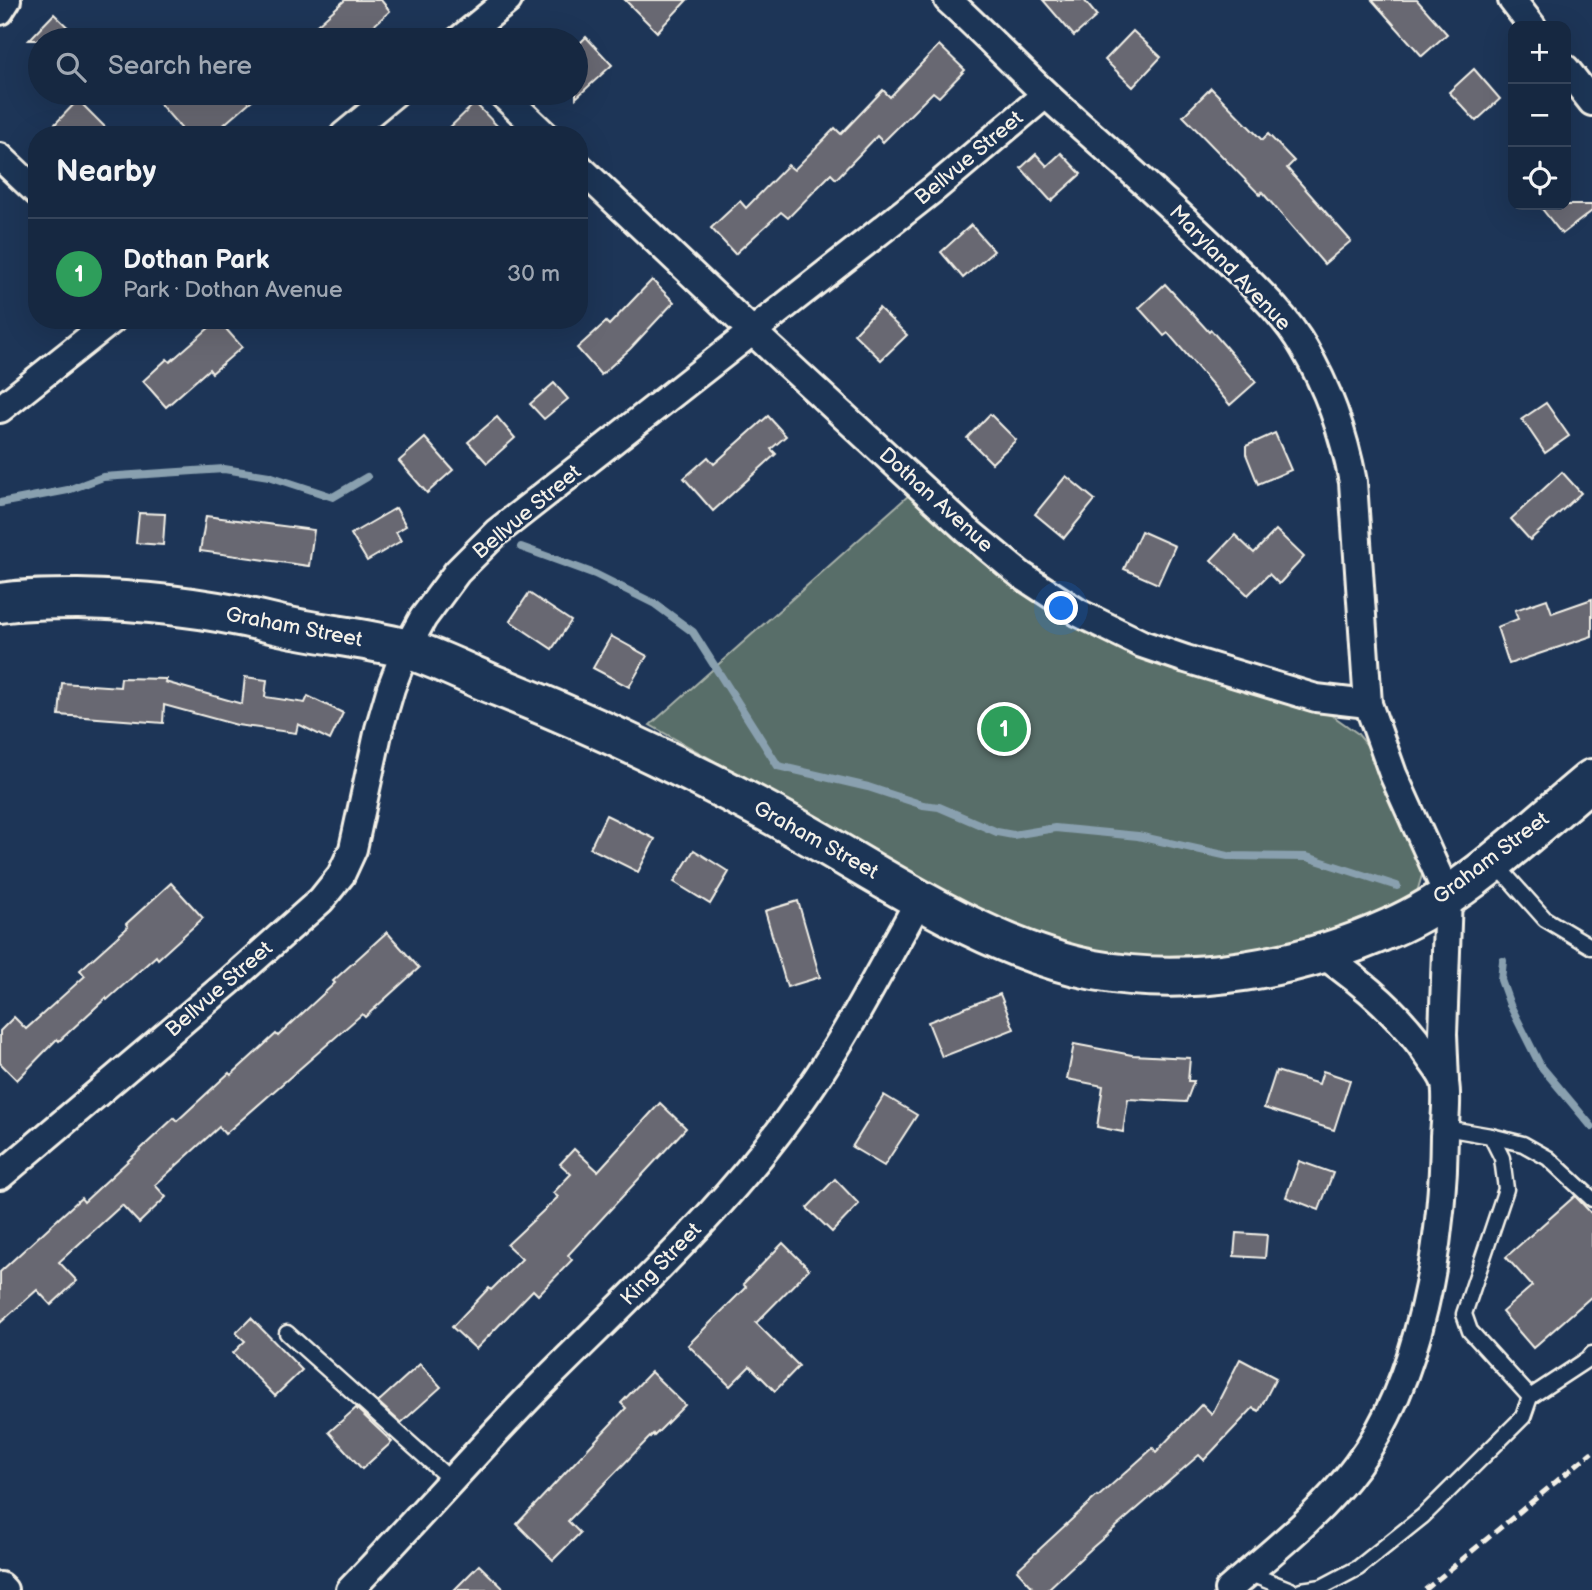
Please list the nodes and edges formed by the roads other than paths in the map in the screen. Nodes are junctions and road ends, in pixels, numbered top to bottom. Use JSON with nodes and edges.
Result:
{"nodes":[{"id":1,"x":7,"y":0,"type":"edge"},
{"id":2,"x":508,"y":0,"type":"edge"},
{"id":3,"x":948,"y":0,"type":"edge"},
{"id":4,"x":1512,"y":0,"type":"edge"},
{"id":5,"x":0,"y":10,"type":"edge"},
{"id":6,"x":1528,"y":21,"type":"edge"},
{"id":7,"x":474,"y":28,"type":"edge"},
{"id":8,"x":1571,"y":75,"type":"edge"},
{"id":9,"x":1045,"y":95,"type":"junction"},
{"id":10,"x":1592,"y":102,"type":"edge"},
{"id":11,"x":380,"y":105,"type":"edge"},
{"id":12,"x":514,"y":105,"type":"edge"},
{"id":13,"x":355,"y":126,"type":"edge"},
{"id":14,"x":536,"y":126,"type":"edge"},
{"id":15,"x":0,"y":157,"type":"edge"},
{"id":16,"x":588,"y":176,"type":"edge"},
{"id":17,"x":28,"y":183,"type":"edge"},
{"id":18,"x":101,"y":329,"type":"edge"},
{"id":19,"x":753,"y":332,"type":"junction"},
{"id":20,"x":0,"y":409,"type":"edge"},
{"id":21,"x":0,"y":603,"type":"edge"},
{"id":22,"x":406,"y":649,"type":"junction"},
{"id":23,"x":1368,"y":704,"type":"junction"},
{"id":24,"x":1592,"y":779,"type":"edge"},
{"id":25,"x":1493,"y":861,"type":"junction"},
{"id":26,"x":1448,"y":896,"type":"junction"},
{"id":27,"x":920,"y":899,"type":"junction"},
{"id":28,"x":1592,"y":947,"type":"edge"},
{"id":29,"x":1322,"y":954,"type":"junction"},
{"id":30,"x":1445,"y":1082,"type":"junction"},
{"id":31,"x":1444,"y":1128,"type":"junction"},
{"id":32,"x":1491,"y":1136,"type":"junction"},
{"id":33,"x":0,"y":1176,"type":"edge"},
{"id":34,"x":1592,"y":1199,"type":"edge"},
{"id":35,"x":287,"y":1333,"type":"dead end"},
{"id":36,"x":1592,"y":1354,"type":"edge"},
{"id":37,"x":1530,"y":1397,"type":"junction"},
{"id":38,"x":452,"y":1482,"type":"junction"},
{"id":39,"x":1238,"y":1582,"type":"edge"},
{"id":40,"x":0,"y":1586,"type":"edge"},
{"id":41,"x":4,"y":1590,"type":"edge"},
{"id":42,"x":349,"y":1590,"type":"edge"},
{"id":43,"x":1291,"y":1590,"type":"edge"},
{"id":44,"x":1301,"y":1590,"type":"edge"}],
"edges":[{"from":1,"to":5,"type":"street"},
{"from":2,"to":7,"type":"street"},
{"from":3,"to":9,"type":"street","name":"Maryland Avenue"},
{"from":4,"to":6,"type":"street"},
{"from":8,"to":10,"type":"street"},
{"from":9,"to":19,"type":"street","name":"Bellvue Street"},
{"from":9,"to":23,"type":"street","name":"Maryland Avenue"},
{"from":11,"to":13,"type":"street"},
{"from":12,"to":14,"type":"street"},
{"from":15,"to":17,"type":"street"},
{"from":16,"to":19,"type":"street","name":"Dothan Avenue"},
{"from":18,"to":20,"type":"street"},
{"from":19,"to":22,"type":"street","name":"Bellvue Street"},
{"from":19,"to":23,"type":"street","name":"Dothan Avenue"},
{"from":21,"to":22,"type":"street","name":"Graham Street"},
{"from":22,"to":27,"type":"street","name":"Graham Street"},
{"from":22,"to":33,"type":"street","name":"Bellvue Street"},
{"from":23,"to":26,"type":"street","name":"Maryland Avenue"},
{"from":24,"to":25,"type":"street","name":"Graham Street"},
{"from":25,"to":26,"type":"street","name":"Graham Street"},
{"from":25,"to":28,"type":"lane"},
{"from":26,"to":29,"type":"street","name":"Graham Street"},
{"from":26,"to":30,"type":"street"},
{"from":27,"to":29,"type":"street","name":"Graham Street"},
{"from":27,"to":38,"type":"street","name":"King Street"},
{"from":29,"to":30,"type":"street"},
{"from":30,"to":31,"type":"street"},
{"from":31,"to":32,"type":"lane"},
{"from":31,"to":39,"type":"street"},
{"from":32,"to":34,"type":"lane"},
{"from":32,"to":37,"type":"lane"},
{"from":35,"to":38,"type":"lane"},
{"from":36,"to":37,"type":"lane"},
{"from":37,"to":44,"type":"lane"},
{"from":38,"to":42,"type":"street","name":"King Street"},
{"from":39,"to":43,"type":"lane"},
{"from":40,"to":41,"type":"street"}]}
